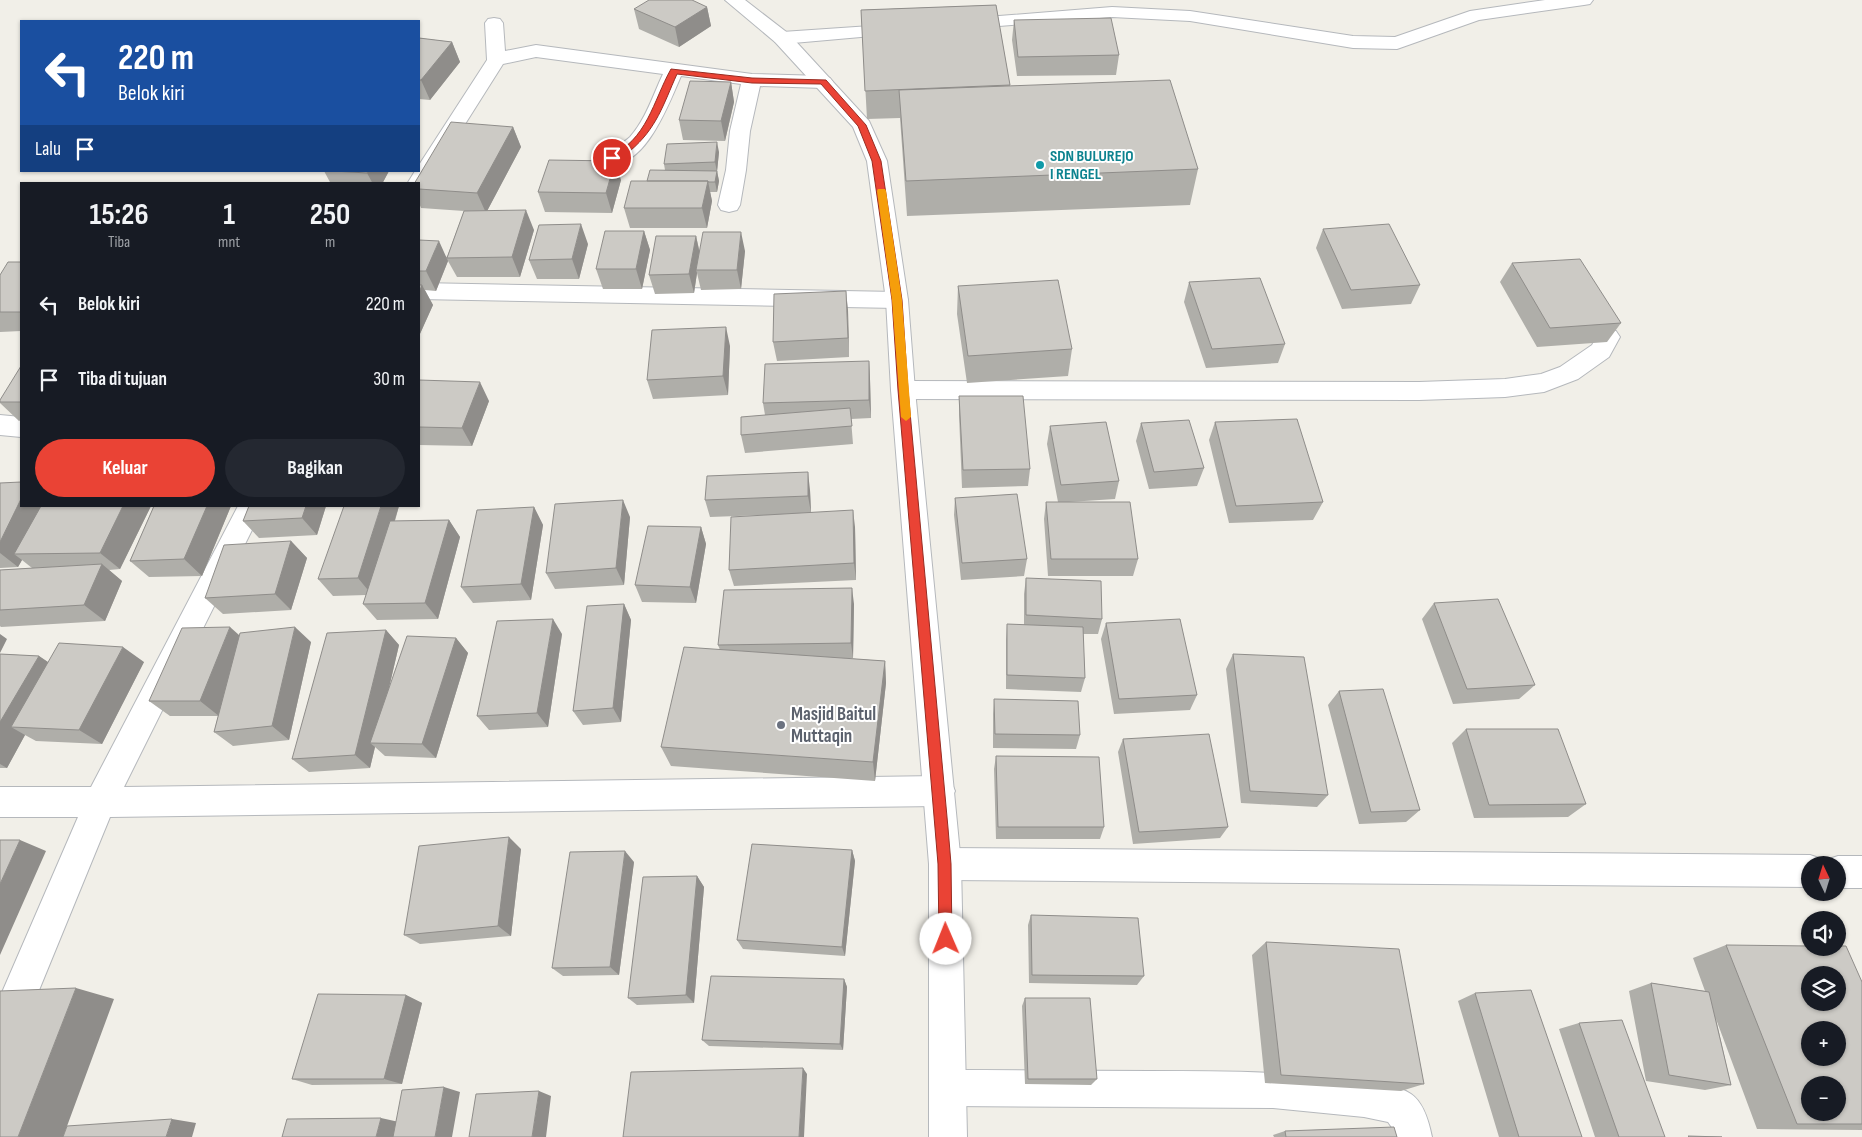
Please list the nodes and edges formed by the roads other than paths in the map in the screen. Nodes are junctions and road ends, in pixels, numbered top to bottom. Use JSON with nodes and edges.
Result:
{"nodes":[{"id":1,"x":734,"y":0,"type":"edge"},
{"id":2,"x":1584,"y":0,"type":"edge"},
{"id":3,"x":494,"y":23,"type":"dead end"},
{"id":4,"x":947,"y":25,"type":"edge"},
{"id":5,"x":918,"y":28,"type":"edge"},
{"id":6,"x":790,"y":47,"type":"junction"},
{"id":7,"x":496,"y":60,"type":"junction"},
{"id":8,"x":674,"y":71,"type":"junction"},
{"id":9,"x":752,"y":80,"type":"junction"},
{"id":10,"x":823,"y":82,"type":"junction"},
{"id":11,"x":612,"y":158,"type":"dead end"},
{"id":12,"x":418,"y":182,"type":"edge"},
{"id":13,"x":729,"y":205,"type":"dead end"},
{"id":14,"x":420,"y":291,"type":"edge"},
{"id":15,"x":897,"y":300,"type":"junction"},
{"id":16,"x":1608,"y":337,"type":"edge"},
{"id":17,"x":903,"y":390,"type":"junction"},
{"id":18,"x":0,"y":425,"type":"edge"},
{"id":19,"x":20,"y":427,"type":"edge"},
{"id":20,"x":250,"y":507,"type":"edge"},
{"id":21,"x":939,"y":791,"type":"junction"},
{"id":22,"x":0,"y":802,"type":"edge"},
{"id":23,"x":100,"y":802,"type":"junction"},
{"id":24,"x":944,"y":864,"type":"junction"},
{"id":25,"x":1801,"y":871,"type":"edge"},
{"id":26,"x":1846,"y":872,"type":"edge"},
{"id":27,"x":1862,"y":872,"type":"edge"},
{"id":28,"x":0,"y":1034,"type":"edge"},
{"id":29,"x":948,"y":1088,"type":"junction"},
{"id":30,"x":948,"y":1137,"type":"edge"},
{"id":31,"x":1413,"y":1137,"type":"edge"}],
"edges":[{"from":1,"to":6,"type":"street"},
{"from":2,"to":4,"type":"street"},
{"from":3,"to":7,"type":"street"},
{"from":5,"to":6,"type":"street"},
{"from":6,"to":10,"type":"street"},
{"from":7,"to":8,"type":"street"},
{"from":7,"to":12,"type":"street"},
{"from":8,"to":9,"type":"street"},
{"from":8,"to":11,"type":"street"},
{"from":9,"to":10,"type":"street"},
{"from":9,"to":13,"type":"street"},
{"from":10,"to":15,"type":"street"},
{"from":14,"to":15,"type":"street"},
{"from":15,"to":17,"type":"street"},
{"from":16,"to":17,"type":"street"},
{"from":17,"to":21,"type":"street"},
{"from":18,"to":19,"type":"street"},
{"from":20,"to":23,"type":"street"},
{"from":21,"to":23,"type":"street"},
{"from":21,"to":24,"type":"street"},
{"from":22,"to":23,"type":"street"},
{"from":23,"to":28,"type":"street"},
{"from":24,"to":25,"type":"street"},
{"from":24,"to":29,"type":"street"},
{"from":26,"to":27,"type":"street"},
{"from":29,"to":30,"type":"street"},
{"from":29,"to":31,"type":"street"}]}
